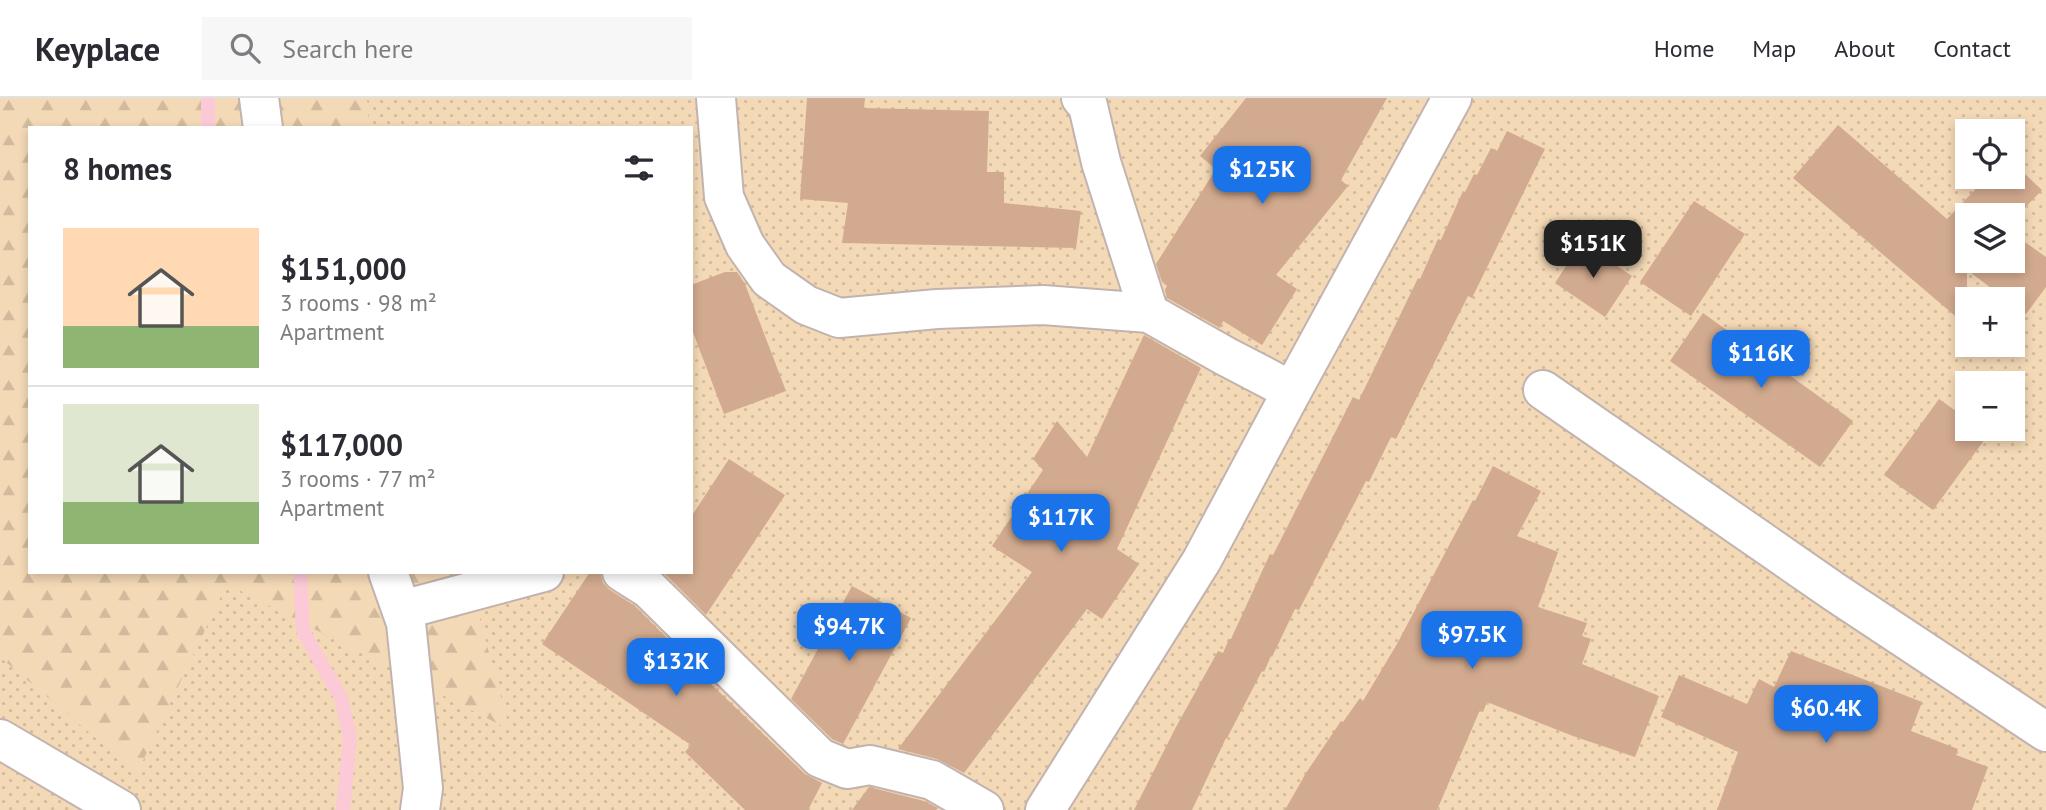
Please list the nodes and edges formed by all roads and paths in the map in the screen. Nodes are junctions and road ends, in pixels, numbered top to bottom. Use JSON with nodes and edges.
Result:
{"nodes":[{"id":1,"x":259,"y":98,"type":"edge"},
{"id":2,"x":716,"y":98,"type":"edge"},
{"id":3,"x":1081,"y":98,"type":"edge"},
{"id":4,"x":1452,"y":98,"type":"edge"},
{"id":5,"x":263,"y":126,"type":"edge"},
{"id":6,"x":1149,"y":313,"type":"junction"},
{"id":7,"x":1543,"y":390,"type":"dead end"},
{"id":8,"x":1292,"y":391,"type":"junction"},
{"id":9,"x":389,"y":574,"type":"edge"},
{"id":10,"x":536,"y":574,"type":"edge"},
{"id":11,"x":625,"y":574,"type":"edge"},
{"id":12,"x":401,"y":610,"type":"junction"},
{"id":13,"x":2046,"y":733,"type":"edge"},
{"id":14,"x":0,"y":739,"type":"edge"},
{"id":15,"x":121,"y":810,"type":"edge"},
{"id":16,"x":420,"y":810,"type":"edge"},
{"id":17,"x":984,"y":810,"type":"edge"},
{"id":18,"x":1045,"y":810,"type":"edge"}],
"edges":[{"from":1,"to":5,"type":"street"},
{"from":2,"to":6,"type":"street"},
{"from":3,"to":6,"type":"street"},
{"from":4,"to":8,"type":"street"},
{"from":6,"to":8,"type":"street"},
{"from":7,"to":13,"type":"street"},
{"from":8,"to":18,"type":"street"},
{"from":9,"to":12,"type":"street"},
{"from":10,"to":12,"type":"street"},
{"from":11,"to":17,"type":"street"},
{"from":12,"to":16,"type":"street"},
{"from":14,"to":15,"type":"street"}]}
